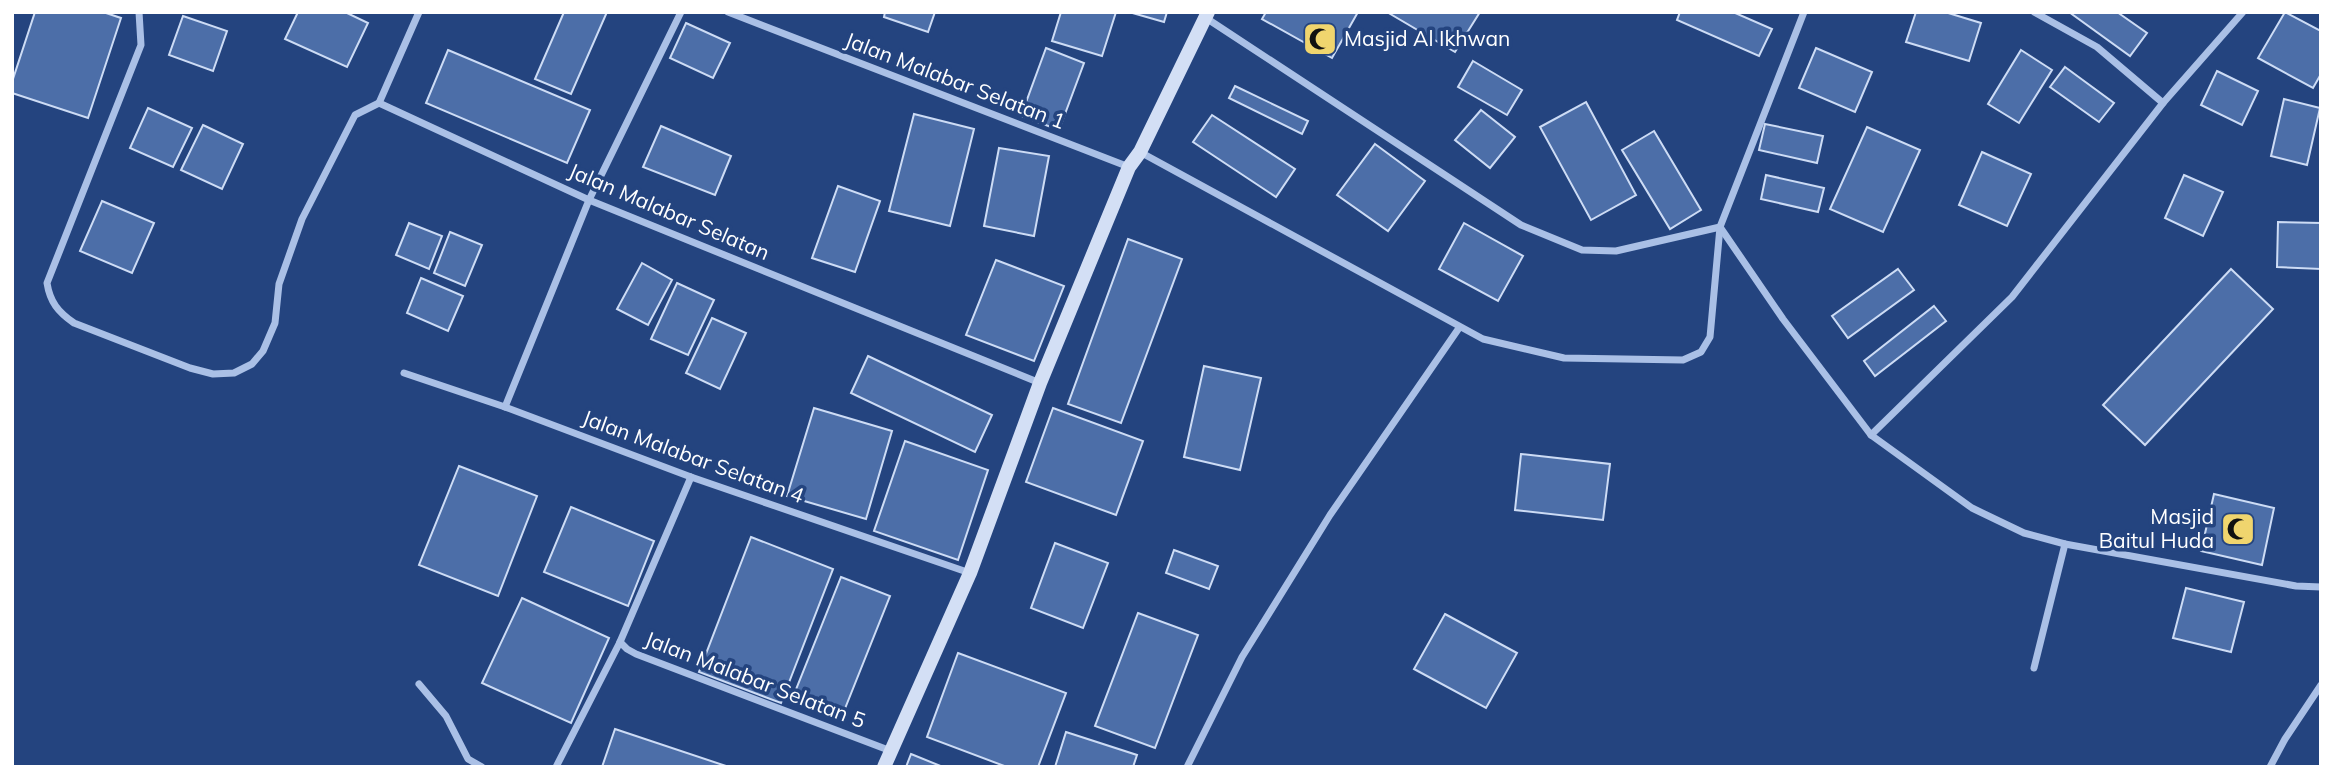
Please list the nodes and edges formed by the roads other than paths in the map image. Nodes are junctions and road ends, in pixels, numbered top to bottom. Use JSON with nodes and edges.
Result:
{"nodes":[{"id":1,"x":139,"y":12,"type":"edge"},
{"id":2,"x":419,"y":12,"type":"edge"},
{"id":3,"x":681,"y":12,"type":"edge"},
{"id":4,"x":728,"y":12,"type":"edge"},
{"id":5,"x":1804,"y":12,"type":"edge"},
{"id":6,"x":2034,"y":12,"type":"edge"},
{"id":7,"x":2243,"y":12,"type":"edge"},
{"id":8,"x":1207,"y":15,"type":"edge"},
{"id":9,"x":379,"y":103,"type":"junction"},
{"id":10,"x":2164,"y":103,"type":"junction"},
{"id":11,"x":1140,"y":152,"type":"junction"},
{"id":12,"x":1129,"y":167,"type":"junction"},
{"id":13,"x":589,"y":200,"type":"junction"},
{"id":14,"x":1720,"y":227,"type":"junction"},
{"id":15,"x":1459,"y":328,"type":"junction"},
{"id":16,"x":404,"y":373,"type":"dead end"},
{"id":17,"x":1040,"y":383,"type":"junction"},
{"id":18,"x":505,"y":407,"type":"junction"},
{"id":19,"x":1871,"y":435,"type":"junction"},
{"id":20,"x":691,"y":477,"type":"junction"},
{"id":21,"x":2065,"y":544,"type":"junction"},
{"id":22,"x":970,"y":573,"type":"junction"},
{"id":23,"x":2321,"y":587,"type":"edge"},
{"id":24,"x":621,"y":642,"type":"junction"},
{"id":25,"x":2035,"y":668,"type":"dead end"},
{"id":26,"x":419,"y":684,"type":"dead end"},
{"id":27,"x":2321,"y":685,"type":"edge"},
{"id":28,"x":891,"y":751,"type":"junction"},
{"id":29,"x":482,"y":767,"type":"edge"},
{"id":30,"x":556,"y":767,"type":"edge"},
{"id":31,"x":884,"y":767,"type":"edge"},
{"id":32,"x":1187,"y":767,"type":"edge"},
{"id":33,"x":2270,"y":767,"type":"edge"}],
"edges":[{"from":1,"to":9,"type":"street"},
{"from":2,"to":9,"type":"street"},
{"from":3,"to":13,"type":"street"},
{"from":4,"to":12,"type":"street","name":"Jalan Malabar Selatan 1"},
{"from":5,"to":14,"type":"street"},
{"from":6,"to":10,"type":"street"},
{"from":7,"to":10,"type":"street"},
{"from":8,"to":11,"type":"street"},
{"from":8,"to":14,"type":"street"},
{"from":9,"to":13,"type":"street","name":"Jalan Malabar Selatan"},
{"from":10,"to":19,"type":"street"},
{"from":11,"to":12,"type":"street"},
{"from":11,"to":15,"type":"street"},
{"from":12,"to":17,"type":"street"},
{"from":13,"to":17,"type":"street","name":"Jalan Malabar Selatan"},
{"from":13,"to":18,"type":"street"},
{"from":14,"to":15,"type":"street"},
{"from":14,"to":19,"type":"street"},
{"from":15,"to":32,"type":"street"},
{"from":16,"to":18,"type":"street","name":"Jalan Malabar Selatan 4"},
{"from":17,"to":22,"type":"street"},
{"from":18,"to":20,"type":"street","name":"Jalan Malabar Selatan 4"},
{"from":19,"to":21,"type":"street"},
{"from":20,"to":22,"type":"street","name":"Jalan Malabar Selatan 4"},
{"from":20,"to":24,"type":"street","name":"Jalan Malabar Selatan 5"},
{"from":21,"to":23,"type":"street"},
{"from":21,"to":25,"type":"street"},
{"from":22,"to":28,"type":"street"},
{"from":24,"to":28,"type":"street","name":"Jalan Malabar Selatan 5"},
{"from":24,"to":30,"type":"street"},
{"from":26,"to":29,"type":"street"},
{"from":27,"to":33,"type":"street"},
{"from":28,"to":31,"type":"street"}]}
